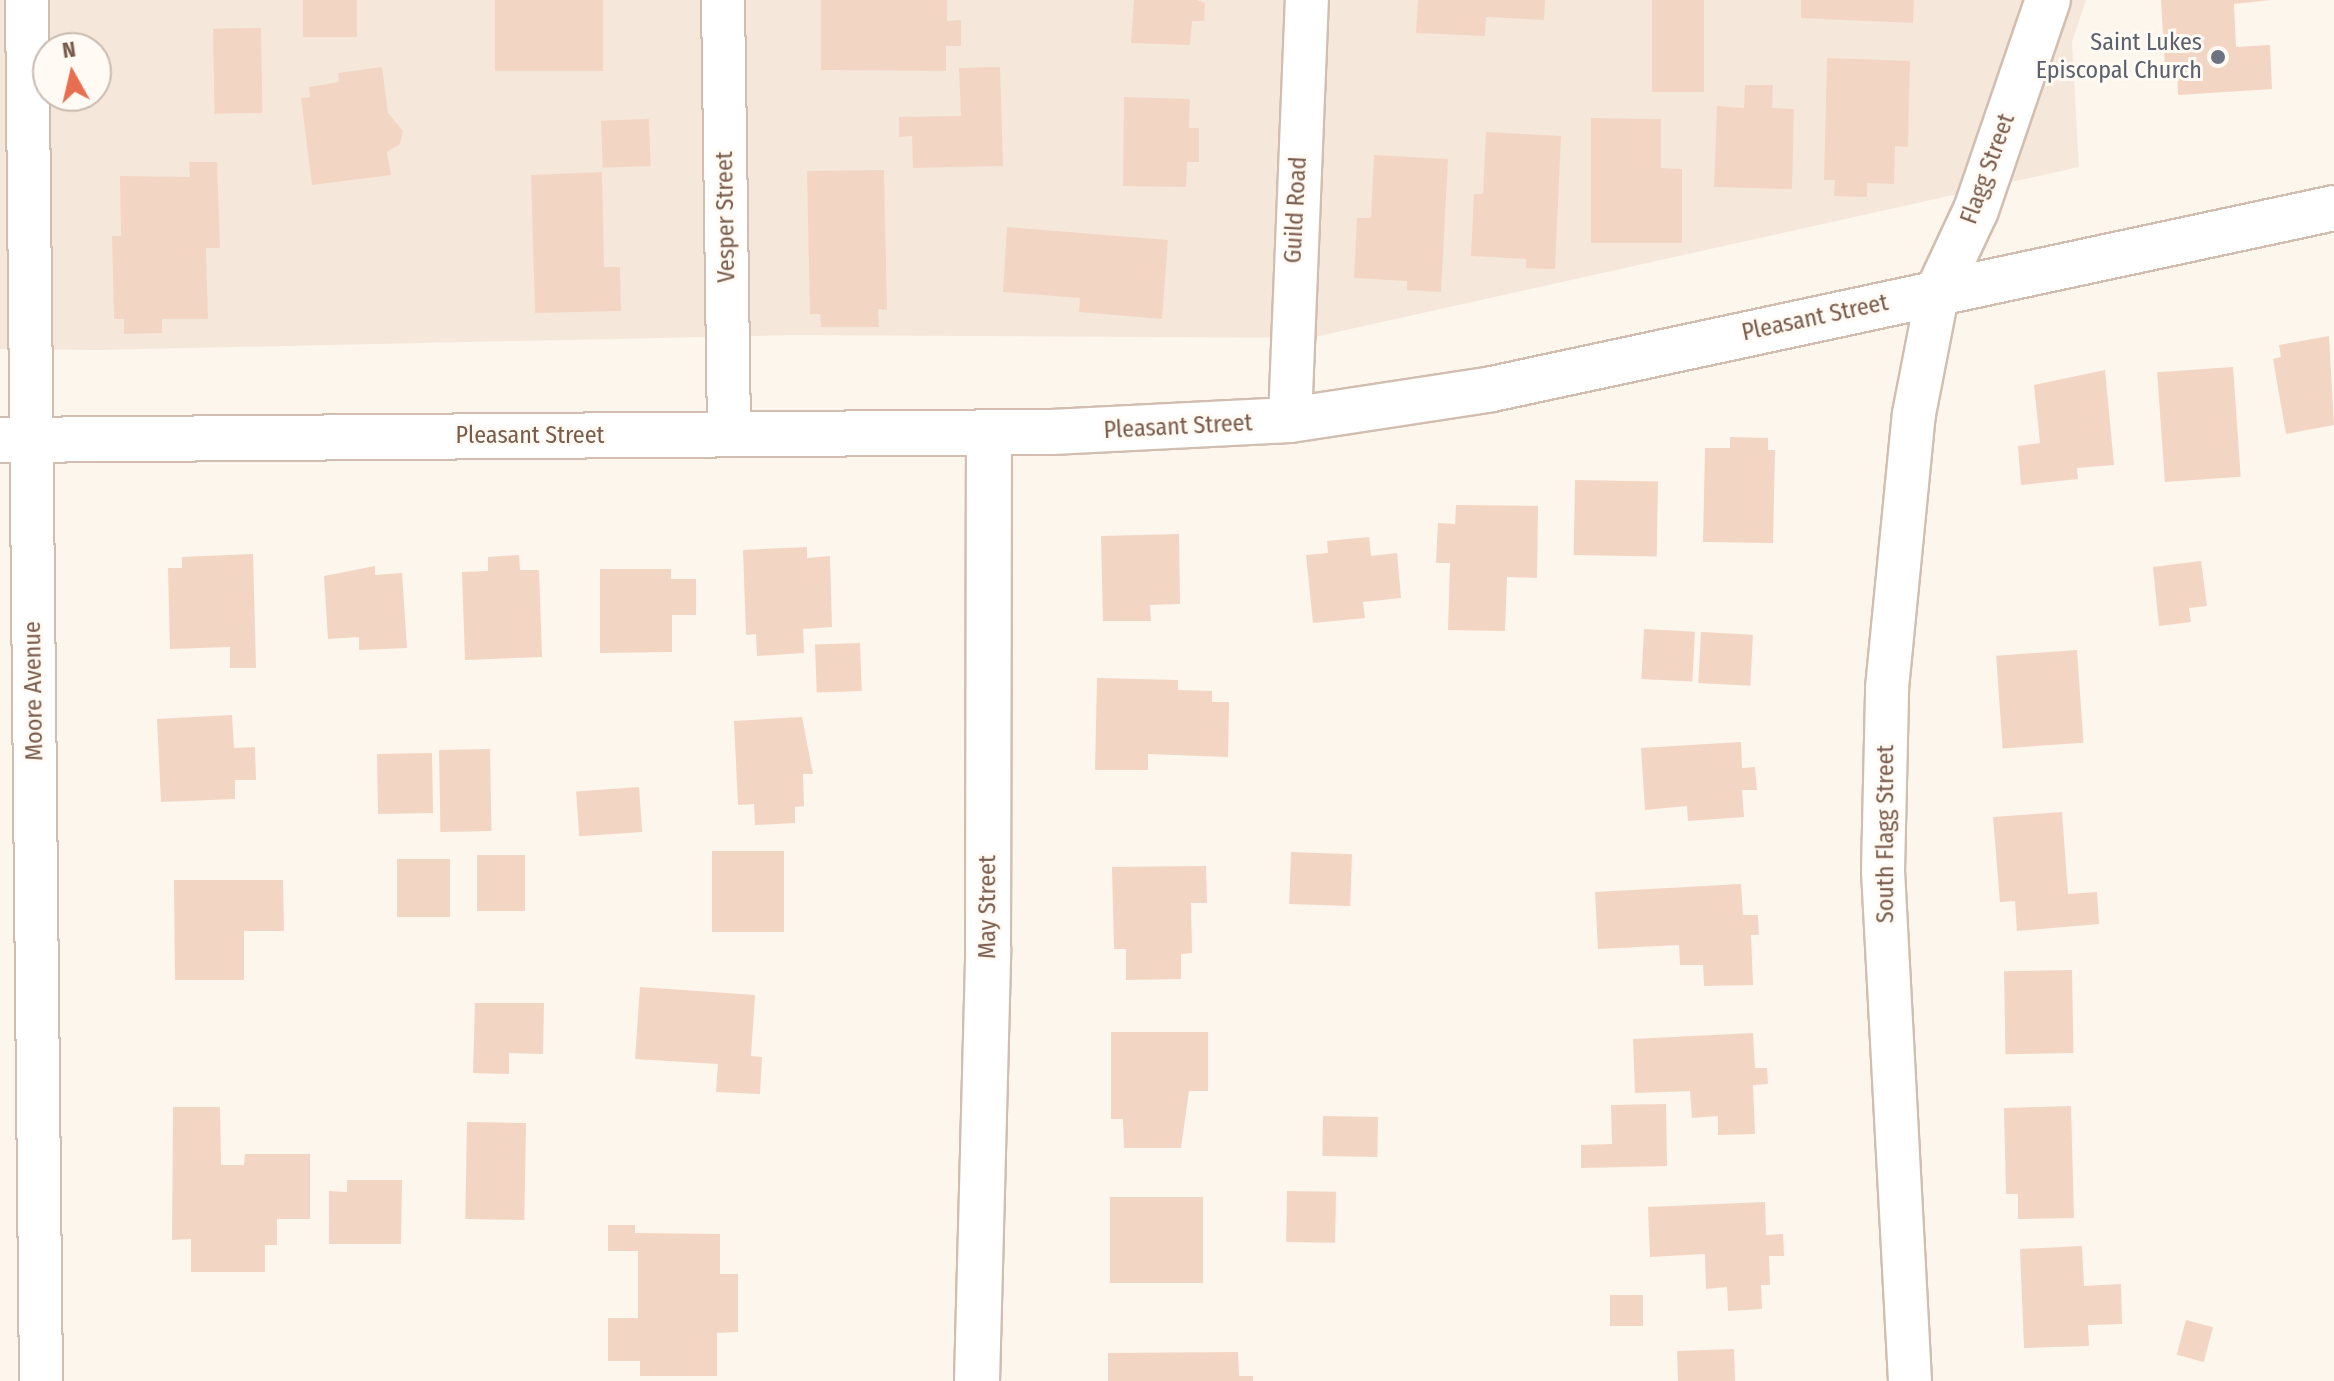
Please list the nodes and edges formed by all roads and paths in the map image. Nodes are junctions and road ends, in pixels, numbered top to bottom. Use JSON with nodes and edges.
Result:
{"nodes":[{"id":1,"x":27,"y":0,"type":"edge"},
{"id":2,"x":723,"y":0,"type":"edge"},
{"id":3,"x":1307,"y":0,"type":"edge"},
{"id":4,"x":2048,"y":0,"type":"edge"},
{"id":5,"x":2334,"y":208,"type":"edge"},
{"id":6,"x":1938,"y":291,"type":"junction"},
{"id":7,"x":1290,"y":420,"type":"junction"},
{"id":8,"x":989,"y":432,"type":"junction"},
{"id":9,"x":729,"y":434,"type":"junction"},
{"id":10,"x":15,"y":440,"type":"edge"},
{"id":11,"x":41,"y":1381,"type":"edge"},
{"id":12,"x":977,"y":1381,"type":"edge"},
{"id":13,"x":1910,"y":1381,"type":"edge"}],
"edges":[{"from":1,"to":10,"type":"street","name":"Moore Avenue"},
{"from":2,"to":9,"type":"street","name":"Vesper Street"},
{"from":3,"to":7,"type":"street","name":"Guild Road"},
{"from":4,"to":6,"type":"main road","name":"Flagg Street"},
{"from":5,"to":6,"type":"main road","name":"Pleasant Street"},
{"from":6,"to":7,"type":"main road","name":"Pleasant Street"},
{"from":6,"to":13,"type":"street","name":"South Flagg Street"},
{"from":7,"to":8,"type":"main road","name":"Pleasant Street"},
{"from":8,"to":9,"type":"main road","name":"Pleasant Street"},
{"from":8,"to":12,"type":"main road","name":"May Street"},
{"from":9,"to":10,"type":"main road","name":"Pleasant Street"},
{"from":10,"to":11,"type":"street","name":"Moore Avenue"}]}
